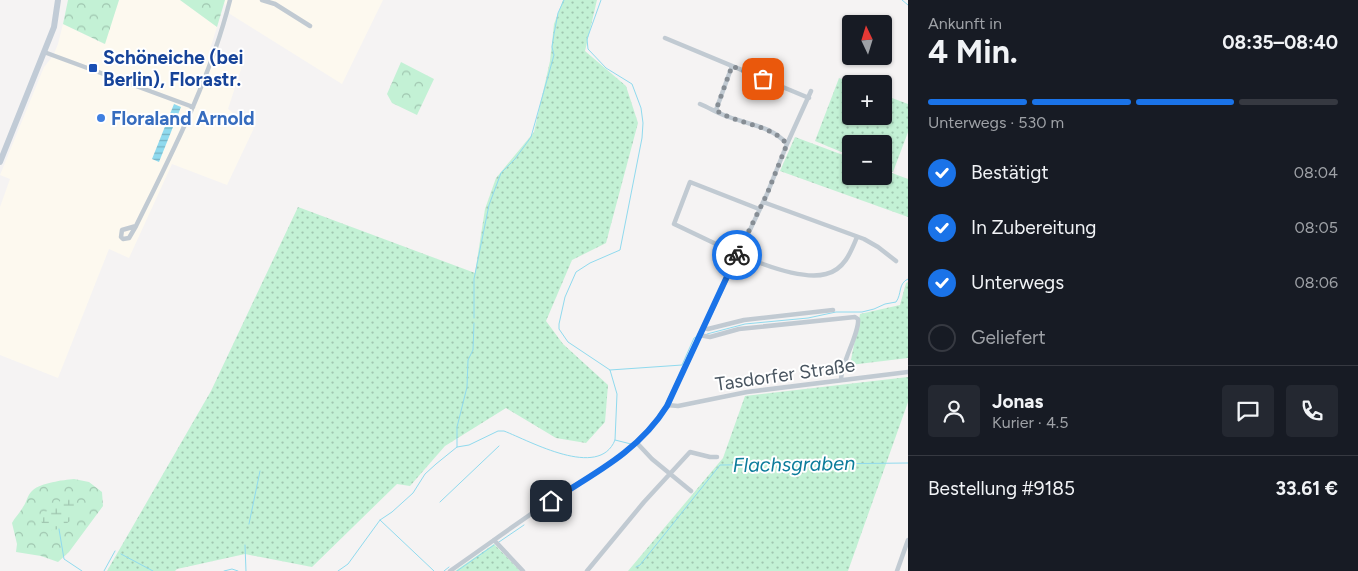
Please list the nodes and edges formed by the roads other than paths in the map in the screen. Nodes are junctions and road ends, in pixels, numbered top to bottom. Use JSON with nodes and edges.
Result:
{"nodes":[{"id":1,"x":58,"y":0,"type":"edge"},
{"id":2,"x":230,"y":0,"type":"edge"},
{"id":3,"x":262,"y":0,"type":"edge"},
{"id":4,"x":310,"y":26,"type":"dead end"},
{"id":5,"x":665,"y":38,"type":"dead end"},
{"id":6,"x":44,"y":52,"type":"junction"},
{"id":7,"x":732,"y":66,"type":"junction"},
{"id":8,"x":811,"y":91,"type":"dead end"},
{"id":9,"x":808,"y":98,"type":"junction"},
{"id":10,"x":700,"y":104,"type":"dead end"},
{"id":11,"x":193,"y":107,"type":"junction"},
{"id":12,"x":716,"y":110,"type":"junction"},
{"id":13,"x":787,"y":144,"type":"junction"},
{"id":14,"x":0,"y":162,"type":"edge"},
{"id":15,"x":762,"y":202,"type":"junction"},
{"id":16,"x":759,"y":209,"type":"junction"},
{"id":17,"x":136,"y":226,"type":"dead end"},
{"id":18,"x":856,"y":237,"type":"junction"},
{"id":19,"x":738,"y":254,"type":"junction"},
{"id":20,"x":896,"y":261,"type":"dead end"},
{"id":21,"x":833,"y":310,"type":"dead end"},
{"id":22,"x":703,"y":328,"type":"junction"},
{"id":23,"x":699,"y":335,"type":"junction"},
{"id":24,"x":908,"y":372,"type":"edge"},
{"id":25,"x":841,"y":380,"type":"junction"},
{"id":26,"x":667,"y":406,"type":"junction"},
{"id":27,"x":637,"y":444,"type":"junction"},
{"id":28,"x":717,"y":457,"type":"dead end"},
{"id":29,"x":668,"y":473,"type":"junction"},
{"id":30,"x":692,"y":492,"type":"dead end"},
{"id":31,"x":494,"y":540,"type":"junction"},
{"id":32,"x":908,"y":540,"type":"edge"},
{"id":33,"x":450,"y":571,"type":"edge"},
{"id":34,"x":523,"y":571,"type":"edge"},
{"id":35,"x":587,"y":571,"type":"edge"},
{"id":36,"x":897,"y":571,"type":"edge"}],
"edges":[{"from":1,"to":6,"type":"main road"},
{"from":2,"to":11,"type":"street"},
{"from":3,"to":4,"type":"street"},
{"from":5,"to":7,"type":"street"},
{"from":6,"to":11,"type":"street"},
{"from":6,"to":14,"type":"main road"},
{"from":7,"to":9,"type":"street"},
{"from":7,"to":12,"type":"street"},
{"from":8,"to":9,"type":"street"},
{"from":9,"to":13,"type":"street"},
{"from":10,"to":12,"type":"street"},
{"from":11,"to":17,"type":"street"},
{"from":12,"to":13,"type":"street"},
{"from":13,"to":15,"type":"street"},
{"from":15,"to":16,"type":"street"},
{"from":15,"to":18,"type":"street"},
{"from":16,"to":19,"type":"street"},
{"from":16,"to":19,"type":"street"},
{"from":18,"to":19,"type":"street"},
{"from":18,"to":20,"type":"street"},
{"from":19,"to":22,"type":"street"},
{"from":21,"to":22,"type":"street"},
{"from":22,"to":23,"type":"street"},
{"from":23,"to":25,"type":"street"},
{"from":23,"to":26,"type":"street"},
{"from":24,"to":25,"type":"street","name":"Tasdorfer Straße"},
{"from":25,"to":26,"type":"street","name":"Tasdorfer Straße"},
{"from":26,"to":27,"type":"street"},
{"from":27,"to":29,"type":"street"},
{"from":27,"to":31,"type":"street"},
{"from":28,"to":29,"type":"street"},
{"from":29,"to":30,"type":"street"},
{"from":29,"to":35,"type":"street"},
{"from":31,"to":33,"type":"street"},
{"from":31,"to":34,"type":"street"},
{"from":32,"to":36,"type":"street"}]}
